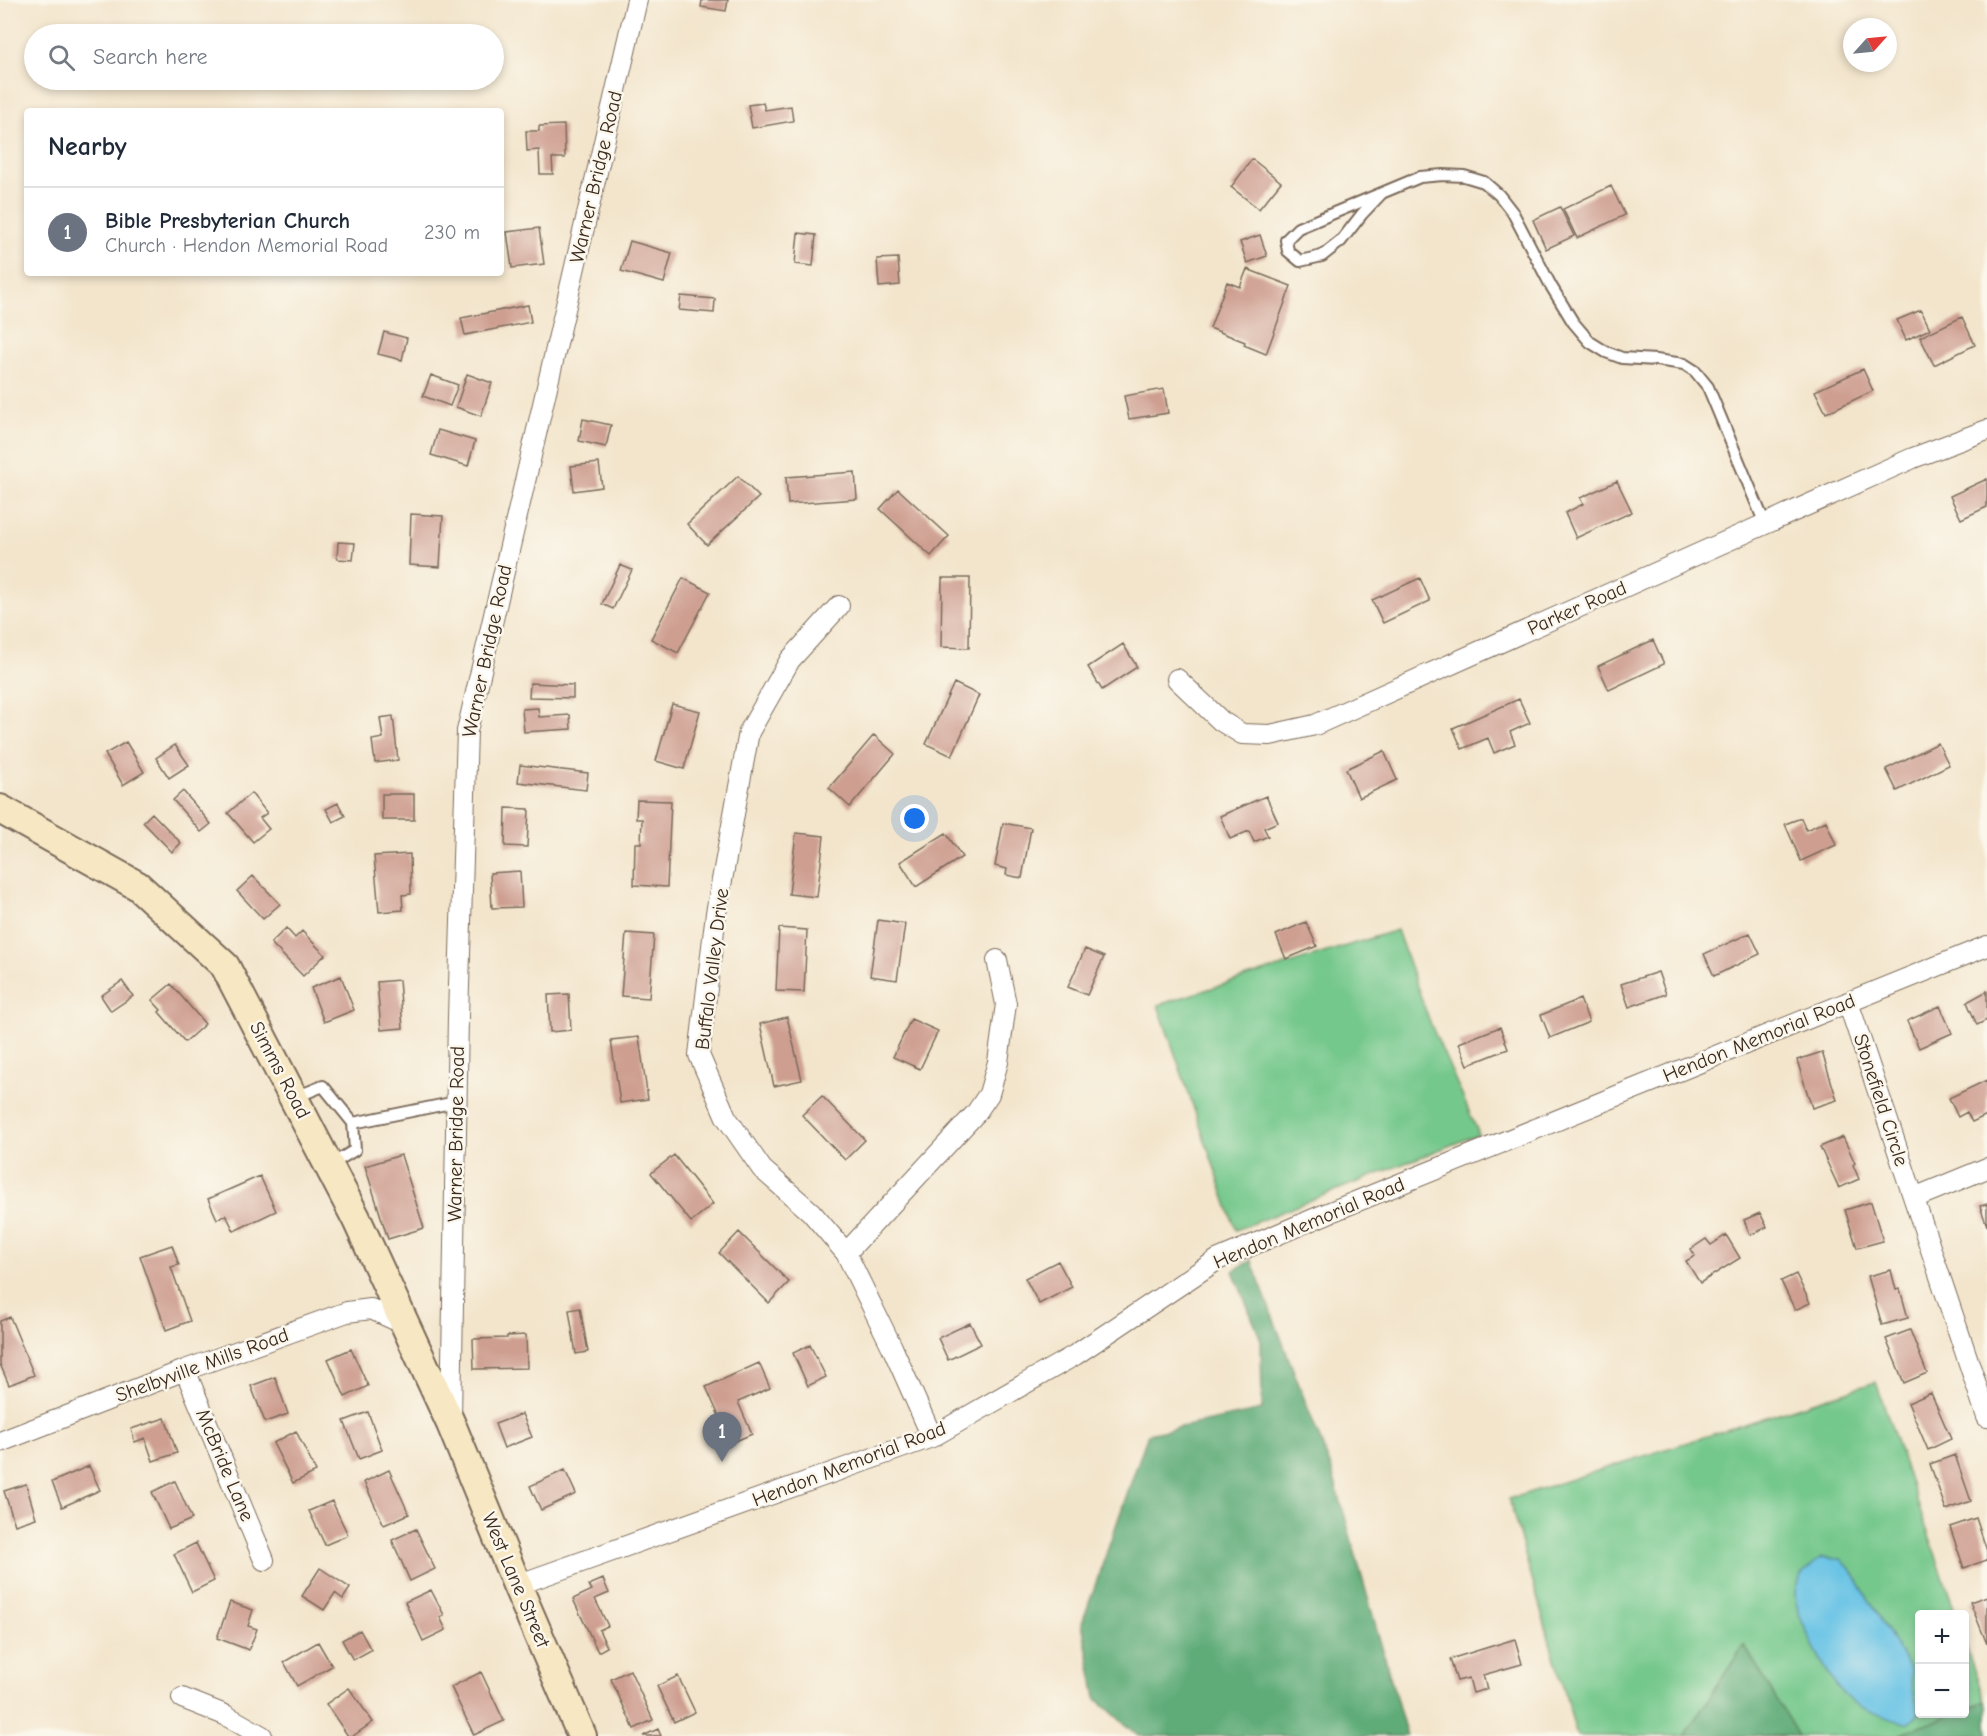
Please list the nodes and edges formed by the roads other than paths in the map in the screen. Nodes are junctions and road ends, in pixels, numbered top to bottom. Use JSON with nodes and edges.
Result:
{"nodes":[{"id":1,"x":637,"y":0,"type":"edge"},
{"id":2,"x":1381,"y":194,"type":"junction"},
{"id":3,"x":1987,"y":430,"type":"edge"},
{"id":4,"x":1765,"y":524,"type":"junction"},
{"id":5,"x":839,"y":606,"type":"dead end"},
{"id":6,"x":1177,"y":679,"type":"dead end"},
{"id":7,"x":0,"y":809,"type":"edge"},
{"id":8,"x":1987,"y":946,"type":"edge"},
{"id":9,"x":997,"y":960,"type":"dead end"},
{"id":10,"x":1848,"y":1002,"type":"junction"},
{"id":11,"x":295,"y":1098,"type":"junction"},
{"id":12,"x":456,"y":1102,"type":"junction"},
{"id":13,"x":353,"y":1123,"type":"junction"},
{"id":14,"x":329,"y":1165,"type":"junction"},
{"id":15,"x":1987,"y":1168,"type":"edge"},
{"id":16,"x":1914,"y":1198,"type":"junction"},
{"id":17,"x":846,"y":1253,"type":"junction"},
{"id":18,"x":406,"y":1325,"type":"junction"},
{"id":19,"x":185,"y":1370,"type":"junction"},
{"id":20,"x":1987,"y":1417,"type":"edge"},
{"id":21,"x":451,"y":1424,"type":"junction"},
{"id":22,"x":932,"y":1437,"type":"junction"},
{"id":23,"x":0,"y":1442,"type":"edge"},
{"id":24,"x":264,"y":1560,"type":"dead end"},
{"id":25,"x":517,"y":1585,"type":"junction"},
{"id":26,"x":182,"y":1698,"type":"dead end"},
{"id":27,"x":262,"y":1736,"type":"edge"},
{"id":28,"x":582,"y":1736,"type":"edge"}],
"edges":[{"from":1,"to":12,"type":"street","name":"Warner Bridge Road"},
{"from":2,"to":2,"type":"lane"},
{"from":2,"to":4,"type":"lane"},
{"from":3,"to":4,"type":"street","name":"Parker Road"},
{"from":4,"to":6,"type":"street","name":"Parker Road"},
{"from":5,"to":17,"type":"street","name":"Buffalo Valley Drive"},
{"from":7,"to":11,"type":"street","name":"Simms Road"},
{"from":8,"to":10,"type":"street","name":"Hendon Memorial Road"},
{"from":9,"to":17,"type":"street"},
{"from":10,"to":16,"type":"street","name":"Stonefield Circle"},
{"from":10,"to":22,"type":"street","name":"Hendon Memorial Road"},
{"from":11,"to":13,"type":"lane"},
{"from":11,"to":14,"type":"street","name":"Simms Road"},
{"from":12,"to":13,"type":"lane"},
{"from":12,"to":21,"type":"street","name":"Warner Bridge Road"},
{"from":13,"to":14,"type":"lane"},
{"from":14,"to":18,"type":"street","name":"Simms Road"},
{"from":15,"to":16,"type":"street"},
{"from":16,"to":20,"type":"street","name":"Stonefield Circle"},
{"from":17,"to":22,"type":"street","name":"Buffalo Valley Drive"},
{"from":18,"to":19,"type":"street","name":"Shelbyville Mills Road"},
{"from":18,"to":21,"type":"street","name":"Simms Road"},
{"from":19,"to":23,"type":"street","name":"Shelbyville Mills Road"},
{"from":19,"to":24,"type":"street","name":"McBride Lane"},
{"from":21,"to":25,"type":"street","name":"West Lane Street"},
{"from":22,"to":25,"type":"street","name":"Hendon Memorial Road"},
{"from":25,"to":28,"type":"street","name":"West Lane Street"},
{"from":26,"to":27,"type":"street"}]}
